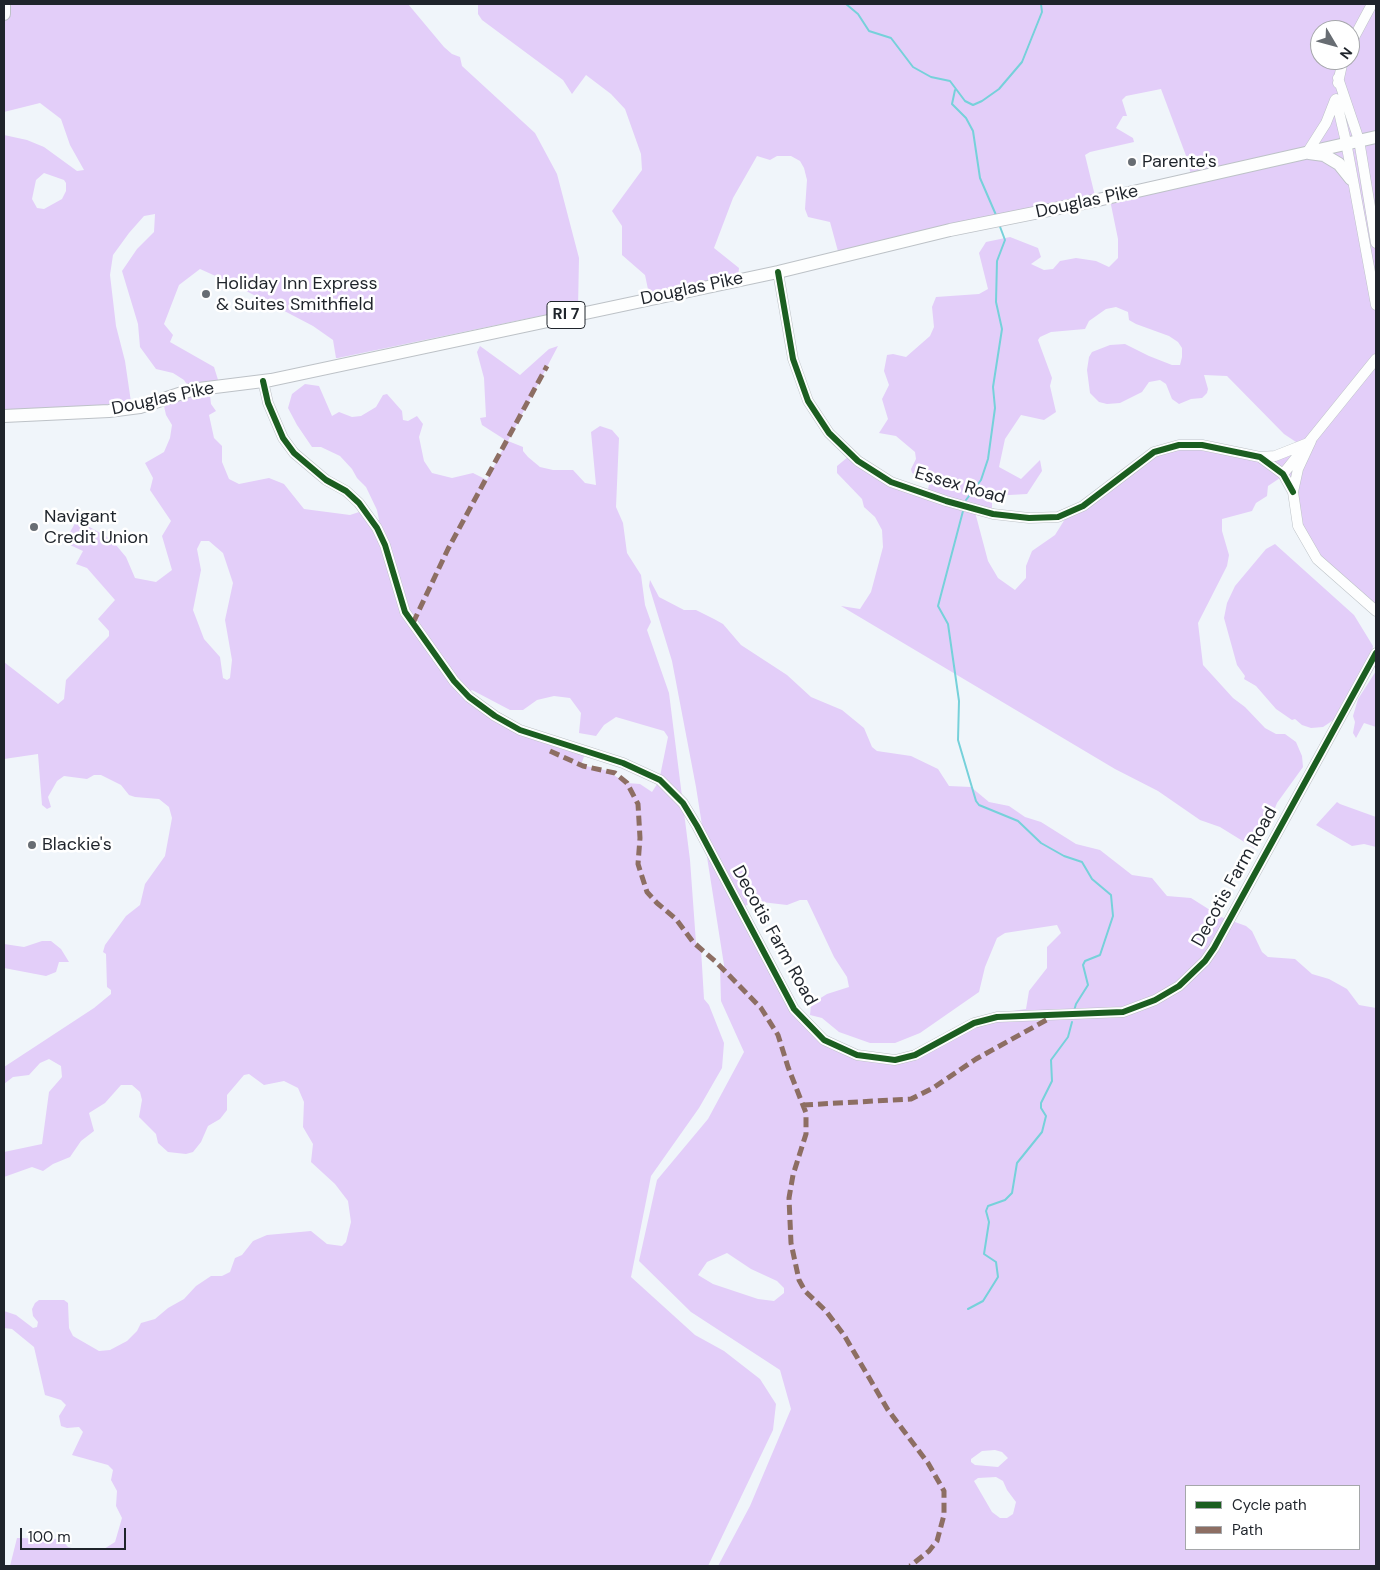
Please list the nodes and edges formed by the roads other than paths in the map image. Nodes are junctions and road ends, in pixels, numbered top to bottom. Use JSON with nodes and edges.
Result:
{"nodes":[{"id":1,"x":4,"y":4,"type":"edge"},
{"id":2,"x":1372,"y":4,"type":"edge"},
{"id":3,"x":4,"y":14,"type":"edge"},
{"id":4,"x":1360,"y":26,"type":"edge"},
{"id":5,"x":1340,"y":70,"type":"edge"},
{"id":6,"x":1338,"y":78,"type":"junction"},
{"id":7,"x":1336,"y":99,"type":"junction"},
{"id":8,"x":1376,"y":137,"type":"edge"},
{"id":9,"x":1359,"y":140,"type":"junction"},
{"id":10,"x":1346,"y":142,"type":"junction"},
{"id":11,"x":1307,"y":153,"type":"junction"},
{"id":12,"x":1351,"y":179,"type":"junction"},
{"id":13,"x":1376,"y":243,"type":"edge"},
{"id":14,"x":778,"y":272,"type":"junction"},
{"id":15,"x":1376,"y":308,"type":"edge"},
{"id":16,"x":1376,"y":359,"type":"edge"},
{"id":17,"x":263,"y":382,"type":"junction"},
{"id":18,"x":4,"y":408,"type":"edge"},
{"id":19,"x":30,"y":415,"type":"junction"},
{"id":20,"x":4,"y":416,"type":"edge"},
{"id":21,"x":4,"y":422,"type":"edge"},
{"id":22,"x":1311,"y":441,"type":"junction"},
{"id":23,"x":1260,"y":457,"type":"junction"},
{"id":24,"x":1283,"y":474,"type":"junction"},
{"id":25,"x":1293,"y":492,"type":"junction"},
{"id":26,"x":1376,"y":611,"type":"edge"},
{"id":27,"x":1376,"y":653,"type":"edge"}],
"edges":[{"from":1,"to":3,"type":"main road"},
{"from":2,"to":4,"type":"street"},
{"from":5,"to":6,"type":"street"},
{"from":6,"to":7,"type":"street"},
{"from":6,"to":9,"type":"street"},
{"from":7,"to":10,"type":"street"},
{"from":7,"to":11,"type":"street"},
{"from":8,"to":9,"type":"main road","name":"Douglas Pike","number":"RI 7"},
{"from":9,"to":10,"type":"main road","name":"Douglas Pike","number":"RI 7"},
{"from":9,"to":13,"type":"street"},
{"from":10,"to":11,"type":"main road","name":"Douglas Pike","number":"RI 7"},
{"from":10,"to":12,"type":"street"},
{"from":11,"to":12,"type":"main road"},
{"from":11,"to":14,"type":"main road","name":"Douglas Pike","number":"RI 7"},
{"from":12,"to":15,"type":"street"},
{"from":14,"to":17,"type":"main road","name":"Douglas Pike","number":"RI 7"},
{"from":14,"to":23,"type":"street","name":"Essex Road"},
{"from":16,"to":22,"type":"street"},
{"from":17,"to":19,"type":"main road","name":"Douglas Pike","number":"RI 7"},
{"from":17,"to":27,"type":"street","name":"Decotis Farm Road"},
{"from":18,"to":19,"type":"main road"},
{"from":19,"to":20,"type":"main road","name":"Douglas Pike","number":"RI 7"},
{"from":19,"to":21,"type":"main road"},
{"from":22,"to":23,"type":"street"},
{"from":22,"to":24,"type":"street"},
{"from":22,"to":25,"type":"street"},
{"from":23,"to":24,"type":"street","name":"Essex Road"},
{"from":24,"to":25,"type":"street","name":"Essex Road"},
{"from":25,"to":26,"type":"street"}]}
